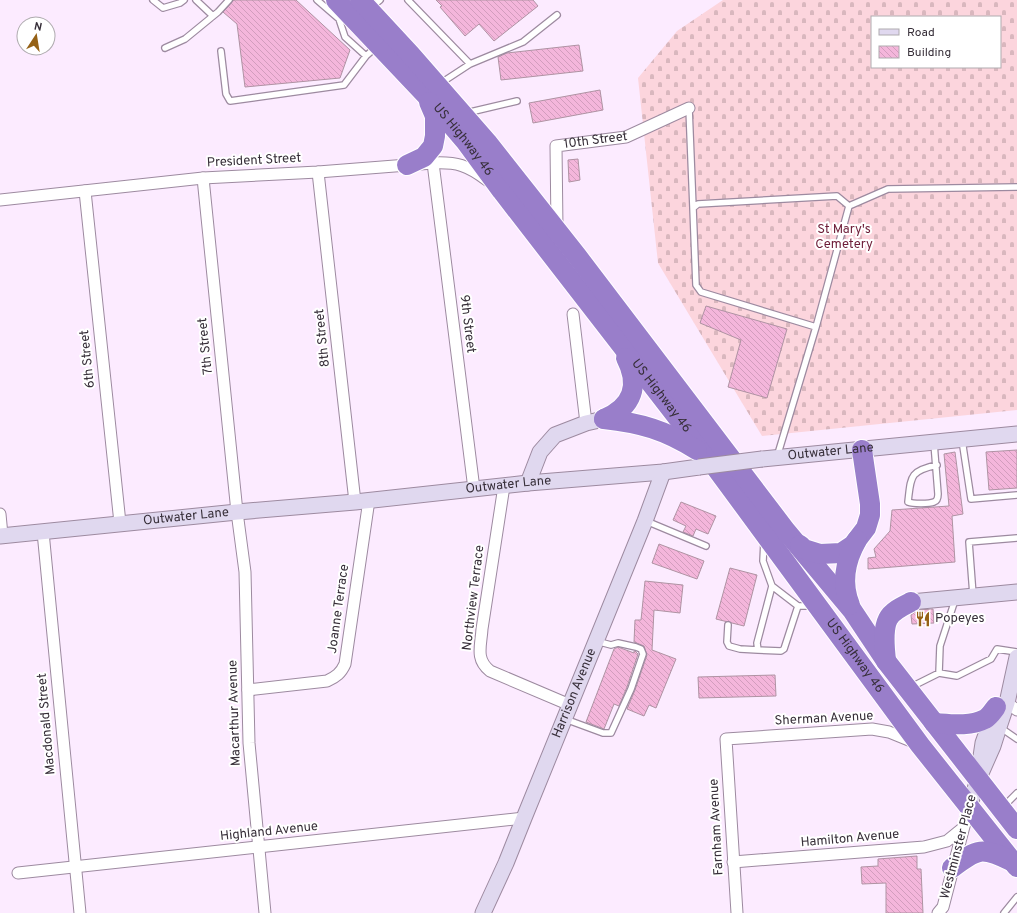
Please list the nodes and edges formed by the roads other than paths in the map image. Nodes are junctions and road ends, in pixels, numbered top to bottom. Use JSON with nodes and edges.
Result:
{"nodes":[{"id":1,"x":153,"y":0,"type":"edge"},
{"id":2,"x":184,"y":0,"type":"edge"},
{"id":3,"x":196,"y":0,"type":"edge"},
{"id":4,"x":229,"y":0,"type":"edge"},
{"id":5,"x":317,"y":0,"type":"edge"},
{"id":6,"x":336,"y":0,"type":"edge"},
{"id":7,"x":408,"y":0,"type":"edge"},
{"id":8,"x":370,"y":3,"type":"edge"},
{"id":9,"x":557,"y":15,"type":"dead end"},
{"id":10,"x":213,"y":16,"type":"junction"},
{"id":11,"x":165,"y":48,"type":"dead end"},
{"id":12,"x":372,"y":50,"type":"junction"},
{"id":13,"x":221,"y":51,"type":"dead end"},
{"id":14,"x":470,"y":64,"type":"junction"},
{"id":15,"x":431,"y":90,"type":"junction"},
{"id":16,"x":517,"y":101,"type":"dead end"},
{"id":17,"x":689,"y":108,"type":"joint"},
{"id":18,"x":462,"y":114,"type":"junction"},
{"id":19,"x":433,"y":163,"type":"junction"},
{"id":20,"x":407,"y":165,"type":"junction"},
{"id":21,"x":318,"y":172,"type":"junction"},
{"id":22,"x":203,"y":178,"type":"junction"},
{"id":23,"x":1017,"y":187,"type":"edge"},
{"id":24,"x":85,"y":191,"type":"junction"},
{"id":25,"x":502,"y":191,"type":"junction"},
{"id":26,"x":0,"y":200,"type":"edge"},
{"id":27,"x":849,"y":206,"type":"junction"},
{"id":28,"x":693,"y":208,"type":"junction"},
{"id":29,"x":557,"y":231,"type":"junction"},
{"id":30,"x":573,"y":314,"type":"dead end"},
{"id":31,"x":816,"y":327,"type":"junction"},
{"id":32,"x":615,"y":338,"type":"junction"},
{"id":33,"x":595,"y":421,"type":"junction"},
{"id":34,"x":1017,"y":434,"type":"edge"},
{"id":35,"x":962,"y":440,"type":"junction"},
{"id":36,"x":934,"y":443,"type":"junction"},
{"id":37,"x":862,"y":450,"type":"junction"},
{"id":38,"x":769,"y":459,"type":"junction"},
{"id":39,"x":704,"y":462,"type":"junction"},
{"id":40,"x":936,"y":465,"type":"junction"},
{"id":41,"x":664,"y":472,"type":"junction"},
{"id":42,"x":528,"y":483,"type":"junction"},
{"id":43,"x":504,"y":486,"type":"junction"},
{"id":44,"x":474,"y":489,"type":"junction"},
{"id":45,"x":1017,"y":495,"type":"edge"},
{"id":46,"x":362,"y":501,"type":"junction"},
{"id":47,"x":237,"y":512,"type":"junction"},
{"id":48,"x":0,"y":514,"type":"edge"},
{"id":49,"x":646,"y":521,"type":"junction"},
{"id":50,"x":120,"y":523,"type":"junction"},
{"id":51,"x":786,"y":531,"type":"junction"},
{"id":52,"x":43,"y":532,"type":"junction"},
{"id":53,"x":766,"y":535,"type":"junction"},
{"id":54,"x":1,"y":536,"type":"edge"},
{"id":55,"x":1017,"y":538,"type":"edge"},
{"id":56,"x":858,"y":539,"type":"junction"},
{"id":57,"x":706,"y":546,"type":"dead end"},
{"id":58,"x":772,"y":586,"type":"junction"},
{"id":59,"x":1017,"y":592,"type":"edge"},
{"id":60,"x":973,"y":596,"type":"junction"},
{"id":61,"x":956,"y":597,"type":"junction"},
{"id":62,"x":911,"y":602,"type":"joint"},
{"id":63,"x":798,"y":606,"type":"junction"},
{"id":64,"x":818,"y":606,"type":"junction"},
{"id":65,"x":852,"y":610,"type":"junction"},
{"id":66,"x":728,"y":625,"type":"dead end"},
{"id":67,"x":596,"y":641,"type":"junction"},
{"id":68,"x":758,"y":650,"type":"junction"},
{"id":69,"x":1017,"y":652,"type":"edge"},
{"id":70,"x":886,"y":661,"type":"junction"},
{"id":71,"x":1015,"y":663,"type":"edge"},
{"id":72,"x":939,"y":673,"type":"junction"},
{"id":73,"x":907,"y":689,"type":"junction"},
{"id":74,"x":248,"y":690,"type":"junction"},
{"id":75,"x":1007,"y":707,"type":"edge"},
{"id":76,"x":567,"y":712,"type":"junction"},
{"id":77,"x":934,"y":723,"type":"junction"},
{"id":78,"x":999,"y":727,"type":"junction"},
{"id":79,"x":726,"y":739,"type":"joint"},
{"id":80,"x":1017,"y":739,"type":"edge"},
{"id":81,"x":920,"y":745,"type":"junction"},
{"id":82,"x":978,"y":780,"type":"junction"},
{"id":83,"x":1017,"y":793,"type":"edge"},
{"id":84,"x":969,"y":806,"type":"junction"},
{"id":85,"x":1001,"y":809,"type":"junction"},
{"id":86,"x":524,"y":818,"type":"junction"},
{"id":87,"x":963,"y":828,"type":"junction"},
{"id":88,"x":1017,"y":828,"type":"edge"},
{"id":89,"x":259,"y":847,"type":"junction"},
{"id":90,"x":733,"y":862,"type":"junction"},
{"id":91,"x":1014,"y":864,"type":"edge"},
{"id":92,"x":75,"y":867,"type":"junction"},
{"id":93,"x":952,"y":868,"type":"junction"},
{"id":94,"x":18,"y":873,"type":"dead end"},
{"id":95,"x":1017,"y":897,"type":"edge"},
{"id":96,"x":942,"y":911,"type":"edge"},
{"id":97,"x":1004,"y":912,"type":"edge"},
{"id":98,"x":80,"y":913,"type":"edge"},
{"id":99,"x":265,"y":913,"type":"edge"},
{"id":100,"x":483,"y":913,"type":"edge"},
{"id":101,"x":737,"y":913,"type":"edge"}],
"edges":[{"from":1,"to":2,"type":"lane"},
{"from":3,"to":10,"type":"lane"},
{"from":4,"to":10,"type":"lane"},
{"from":5,"to":12,"type":"lane"},
{"from":6,"to":12,"type":"highway","name":"US Highway 46"},
{"from":7,"to":14,"type":"lane"},
{"from":8,"to":15,"type":"highway","name":"US Highway 46"},
{"from":9,"to":14,"type":"lane"},
{"from":10,"to":11,"type":"lane"},
{"from":12,"to":13,"type":"lane"},
{"from":12,"to":15,"type":"highway","name":"US Highway 46"},
{"from":14,"to":15,"type":"lane"},
{"from":15,"to":18,"type":"highway","name":"US Highway 46"},
{"from":15,"to":20,"type":"highway"},
{"from":15,"to":25,"type":"highway","name":"US Highway 46"},
{"from":16,"to":18,"type":"lane"},
{"from":17,"to":28,"type":"lane"},
{"from":17,"to":29,"type":"street","name":"10th Street"},
{"from":18,"to":29,"type":"highway","name":"US Highway 46"},
{"from":19,"to":20,"type":"street","name":"President Street"},
{"from":19,"to":25,"type":"street","name":"President Street"},
{"from":19,"to":44,"type":"street","name":"9th Street"},
{"from":20,"to":21,"type":"street","name":"President Street"},
{"from":21,"to":22,"type":"street","name":"President Street"},
{"from":21,"to":46,"type":"street","name":"8th Street"},
{"from":22,"to":24,"type":"street","name":"President Street"},
{"from":22,"to":47,"type":"street","name":"7th Street"},
{"from":23,"to":27,"type":"lane"},
{"from":24,"to":26,"type":"street","name":"President Street"},
{"from":24,"to":50,"type":"street","name":"6th Street"},
{"from":25,"to":32,"type":"highway","name":"US Highway 46"},
{"from":27,"to":28,"type":"lane"},
{"from":27,"to":31,"type":"lane"},
{"from":28,"to":31,"type":"lane"},
{"from":29,"to":51,"type":"highway","name":"US Highway 46"},
{"from":30,"to":33,"type":"street"},
{"from":31,"to":38,"type":"lane"},
{"from":32,"to":33,"type":"highway"},
{"from":32,"to":39,"type":"highway","name":"US Highway 46"},
{"from":33,"to":39,"type":"highway"},
{"from":33,"to":42,"type":"street"},
{"from":34,"to":35,"type":"street","name":"Outwater Lane"},
{"from":35,"to":36,"type":"street","name":"Outwater Lane"},
{"from":35,"to":45,"type":"lane"},
{"from":36,"to":37,"type":"street","name":"Outwater Lane"},
{"from":36,"to":40,"type":"lane"},
{"from":37,"to":38,"type":"street","name":"Outwater Lane"},
{"from":37,"to":56,"type":"highway"},
{"from":38,"to":39,"type":"street","name":"Outwater Lane","bridge":true},
{"from":39,"to":41,"type":"street","name":"Outwater Lane"},
{"from":39,"to":53,"type":"highway","name":"US Highway 46"},
{"from":40,"to":40,"type":"lane"},
{"from":41,"to":42,"type":"street","name":"Outwater Lane"},
{"from":41,"to":49,"type":"street","name":"Harrison Avenue"},
{"from":42,"to":43,"type":"street","name":"Outwater Lane"},
{"from":43,"to":44,"type":"street","name":"Outwater Lane"},
{"from":43,"to":76,"type":"street","name":"Northview Terrace"},
{"from":44,"to":46,"type":"street","name":"Outwater Lane"},
{"from":46,"to":47,"type":"street","name":"Outwater Lane"},
{"from":46,"to":74,"type":"street","name":"Joanne Terrace"},
{"from":47,"to":50,"type":"street","name":"Outwater Lane"},
{"from":47,"to":74,"type":"street","name":"Macarthur Avenue"},
{"from":48,"to":54,"type":"street"},
{"from":49,"to":57,"type":"lane"},
{"from":49,"to":67,"type":"street","name":"Harrison Avenue"},
{"from":50,"to":52,"type":"street","name":"Outwater Lane"},
{"from":51,"to":56,"type":"highway"},
{"from":51,"to":65,"type":"highway","name":"US Highway 46"},
{"from":52,"to":54,"type":"street","name":"Outwater Lane"},
{"from":52,"to":92,"type":"street","name":"Macdonald Street"},
{"from":53,"to":58,"type":"lane"},
{"from":53,"to":64,"type":"highway","name":"US Highway 46"},
{"from":55,"to":60,"type":"lane"},
{"from":56,"to":65,"type":"highway"},
{"from":58,"to":63,"type":"lane"},
{"from":58,"to":68,"type":"lane"},
{"from":59,"to":60,"type":"street"},
{"from":60,"to":61,"type":"street"},
{"from":61,"to":62,"type":"street"},
{"from":61,"to":72,"type":"lane"},
{"from":62,"to":70,"type":"highway"},
{"from":63,"to":64,"type":"lane"},
{"from":63,"to":68,"type":"lane"},
{"from":64,"to":81,"type":"highway","name":"US Highway 46"},
{"from":65,"to":70,"type":"highway","name":"US Highway 46"},
{"from":66,"to":68,"type":"lane"},
{"from":67,"to":76,"type":"street","name":"Harrison Avenue"},
{"from":67,"to":76,"type":"lane"},
{"from":69,"to":72,"type":"lane"},
{"from":70,"to":73,"type":"highway","name":"US Highway 46"},
{"from":71,"to":75,"type":"street","name":"Westminster Place"},
{"from":72,"to":73,"type":"lane"},
{"from":73,"to":77,"type":"highway","name":"US Highway 46"},
{"from":74,"to":89,"type":"street","name":"Macarthur Avenue"},
{"from":75,"to":77,"type":"highway"},
{"from":75,"to":78,"type":"street","name":"Westminster Place"},
{"from":75,"to":82,"type":"street","name":"Westminster Place"},
{"from":76,"to":86,"type":"street","name":"Harrison Avenue"},
{"from":77,"to":82,"type":"highway","name":"US Highway 46"},
{"from":78,"to":80,"type":"lane"},
{"from":78,"to":82,"type":"street","name":"Westminster Place"},
{"from":79,"to":81,"type":"street","name":"Sherman Avenue"},
{"from":79,"to":90,"type":"street","name":"Farnham Avenue"},
{"from":81,"to":84,"type":"highway","name":"US Highway 46"},
{"from":82,"to":84,"type":"street","name":"Westminster Place"},
{"from":82,"to":85,"type":"highway","name":"US Highway 46"},
{"from":83,"to":85,"type":"lane"},
{"from":84,"to":87,"type":"street","name":"Westminster Place"},
{"from":84,"to":91,"type":"highway","name":"US Highway 46"},
{"from":85,"to":88,"type":"highway","name":"US Highway 46"},
{"from":86,"to":89,"type":"street","name":"Highland Avenue"},
{"from":86,"to":100,"type":"street","name":"Harrison Avenue"},
{"from":87,"to":90,"type":"street","name":"Hamilton Avenue"},
{"from":87,"to":93,"type":"street","name":"Westminster Place"},
{"from":89,"to":92,"type":"street","name":"Highland Avenue"},
{"from":89,"to":99,"type":"street","name":"Macarthur Avenue"},
{"from":90,"to":101,"type":"street","name":"Farnham Avenue"},
{"from":91,"to":93,"type":"highway"},
{"from":92,"to":94,"type":"street","name":"Highland Avenue"},
{"from":92,"to":98,"type":"street","name":"Macdonald Street"},
{"from":93,"to":96,"type":"street","name":"Westminster Place"},
{"from":95,"to":97,"type":"lane"}]}
